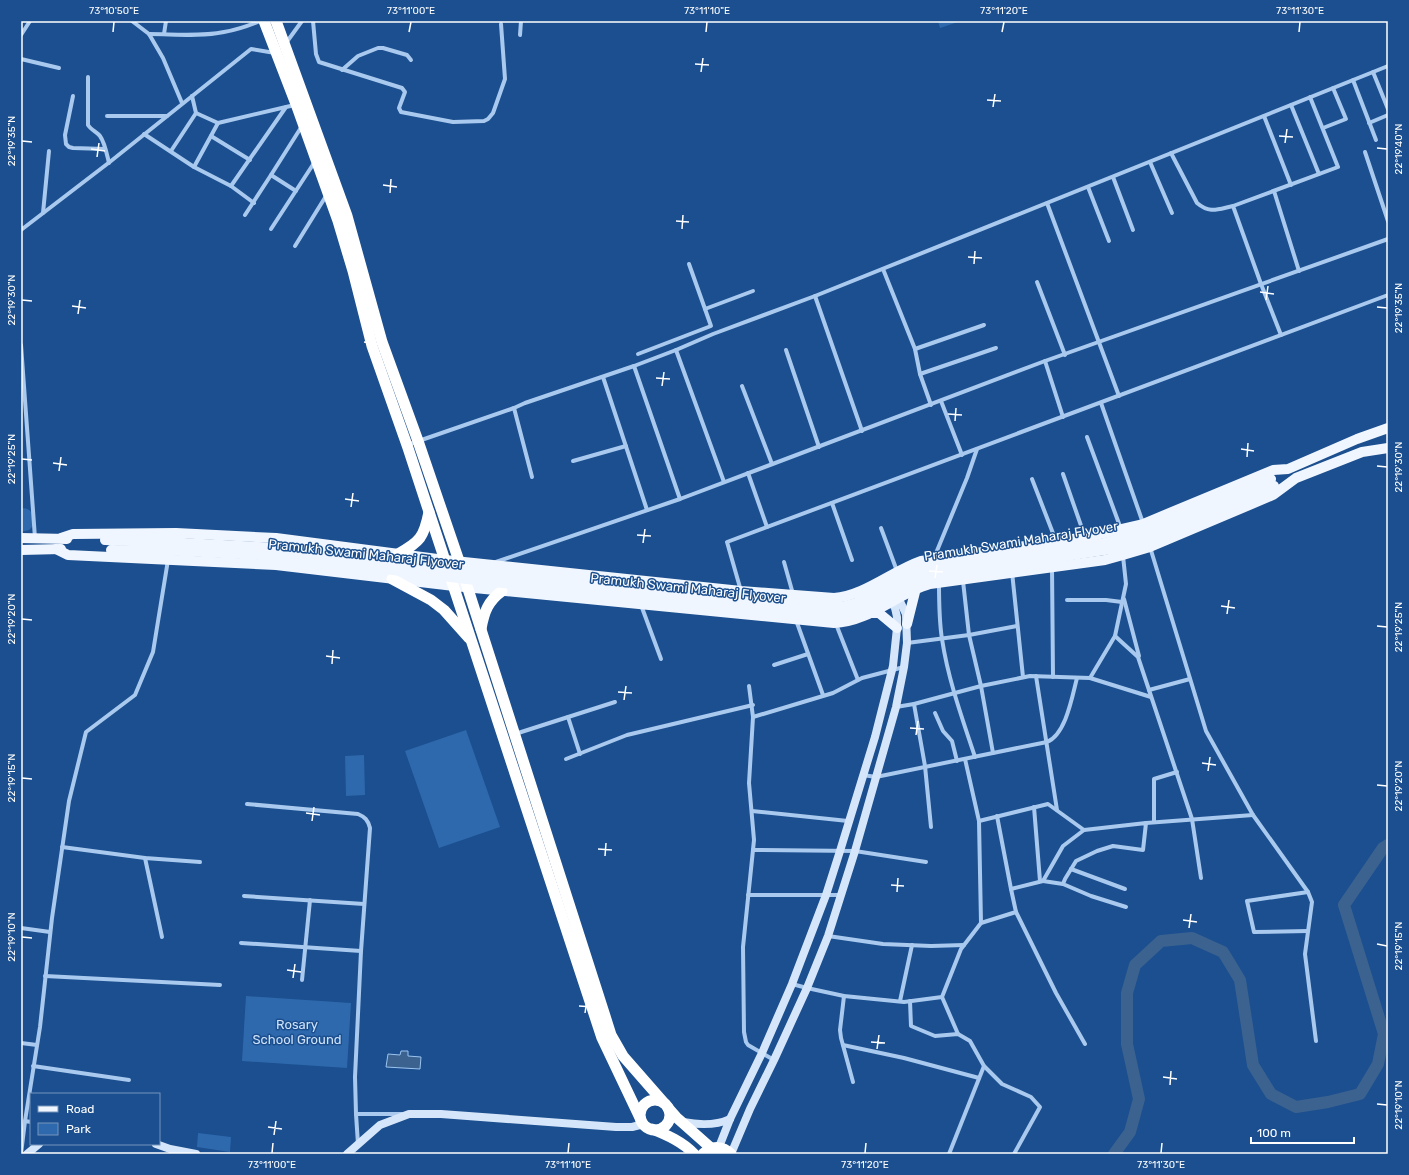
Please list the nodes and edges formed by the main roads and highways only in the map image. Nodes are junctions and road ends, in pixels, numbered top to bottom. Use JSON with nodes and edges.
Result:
{"nodes":[{"id":1,"x":264,"y":21,"type":"edge"},
{"id":2,"x":276,"y":21,"type":"edge"},
{"id":3,"x":321,"y":159,"type":"junction"},
{"id":4,"x":1388,"y":428,"type":"edge"},
{"id":5,"x":413,"y":443,"type":"junction"},
{"id":6,"x":1388,"y":448,"type":"edge"},
{"id":7,"x":1288,"y":470,"type":"junction"},
{"id":8,"x":1296,"y":478,"type":"junction"},
{"id":9,"x":1272,"y":482,"type":"junction"},
{"id":10,"x":430,"y":512,"type":"junction"},
{"id":11,"x":21,"y":538,"type":"edge"},
{"id":12,"x":61,"y":538,"type":"junction"},
{"id":13,"x":56,"y":549,"type":"junction"},
{"id":14,"x":21,"y":550,"type":"edge"},
{"id":15,"x":398,"y":554,"type":"junction"},
{"id":16,"x":446,"y":560,"type":"junction"},
{"id":17,"x":459,"y":561,"type":"junction"},
{"id":18,"x":392,"y":579,"type":"junction"},
{"id":19,"x":454,"y":586,"type":"junction"},
{"id":20,"x":467,"y":588,"type":"junction"},
{"id":21,"x":916,"y":588,"type":"junction"},
{"id":22,"x":502,"y":591,"type":"junction"},
{"id":23,"x":869,"y":613,"type":"junction"},
{"id":24,"x":907,"y":624,"type":"road end"},
{"id":25,"x":897,"y":628,"type":"road end"},
{"id":26,"x":480,"y":630,"type":"junction"},
{"id":27,"x":472,"y":642,"type":"junction"},
{"id":28,"x":667,"y":1106,"type":"junction"},
{"id":29,"x":645,"y":1125,"type":"junction"},
{"id":30,"x":711,"y":1150,"type":"edge"},
{"id":31,"x":694,"y":1154,"type":"edge"},
{"id":32,"x":731,"y":1154,"type":"edge"}],
"edges":[{"from":1,"to":3,"type":"highway"},
{"from":2,"to":3,"type":"highway"},
{"from":3,"to":5,"type":"highway"},
{"from":3,"to":5,"type":"highway"},
{"from":4,"to":7,"type":"main road"},
{"from":5,"to":10,"type":"highway"},
{"from":5,"to":17,"type":"highway"},
{"from":6,"to":8,"type":"main road"},
{"from":7,"to":9,"type":"main road","name":"Pramukh Swami Maharaj Flyover"},
{"from":7,"to":17,"type":"main road"},
{"from":8,"to":9,"type":"main road","name":"Pramukh Swami Maharaj Flyover"},
{"from":8,"to":21,"type":"main road"},
{"from":9,"to":12,"type":"main road","name":"Pramukh Swami Maharaj Flyover","bridge":true},
{"from":9,"to":13,"type":"main road","name":"Pramukh Swami Maharaj Flyover","bridge":true},
{"from":10,"to":15,"type":"highway"},
{"from":10,"to":16,"type":"highway"},
{"from":11,"to":12,"type":"main road"},
{"from":12,"to":15,"type":"main road"},
{"from":13,"to":14,"type":"main road","name":"Pramukh Swami Maharaj Flyover"},
{"from":13,"to":18,"type":"main road"},
{"from":15,"to":16,"type":"main road"},
{"from":16,"to":17,"type":"main road"},
{"from":16,"to":19,"type":"highway"},
{"from":17,"to":20,"type":"highway"},
{"from":18,"to":19,"type":"main road"},
{"from":18,"to":27,"type":"highway"},
{"from":19,"to":20,"type":"main road"},
{"from":19,"to":27,"type":"highway"},
{"from":20,"to":22,"type":"main road"},
{"from":20,"to":26,"type":"highway"},
{"from":21,"to":23,"type":"main road"},
{"from":21,"to":24,"type":"main road"},
{"from":22,"to":23,"type":"main road"},
{"from":22,"to":26,"type":"highway"},
{"from":23,"to":25,"type":"main road"},
{"from":26,"to":28,"type":"highway"},
{"from":27,"to":29,"type":"highway"},
{"from":28,"to":29,"type":"highway"},
{"from":28,"to":29,"type":"highway"},
{"from":28,"to":30,"type":"highway"},
{"from":29,"to":31,"type":"highway"},
{"from":30,"to":32,"type":"highway"}]}
